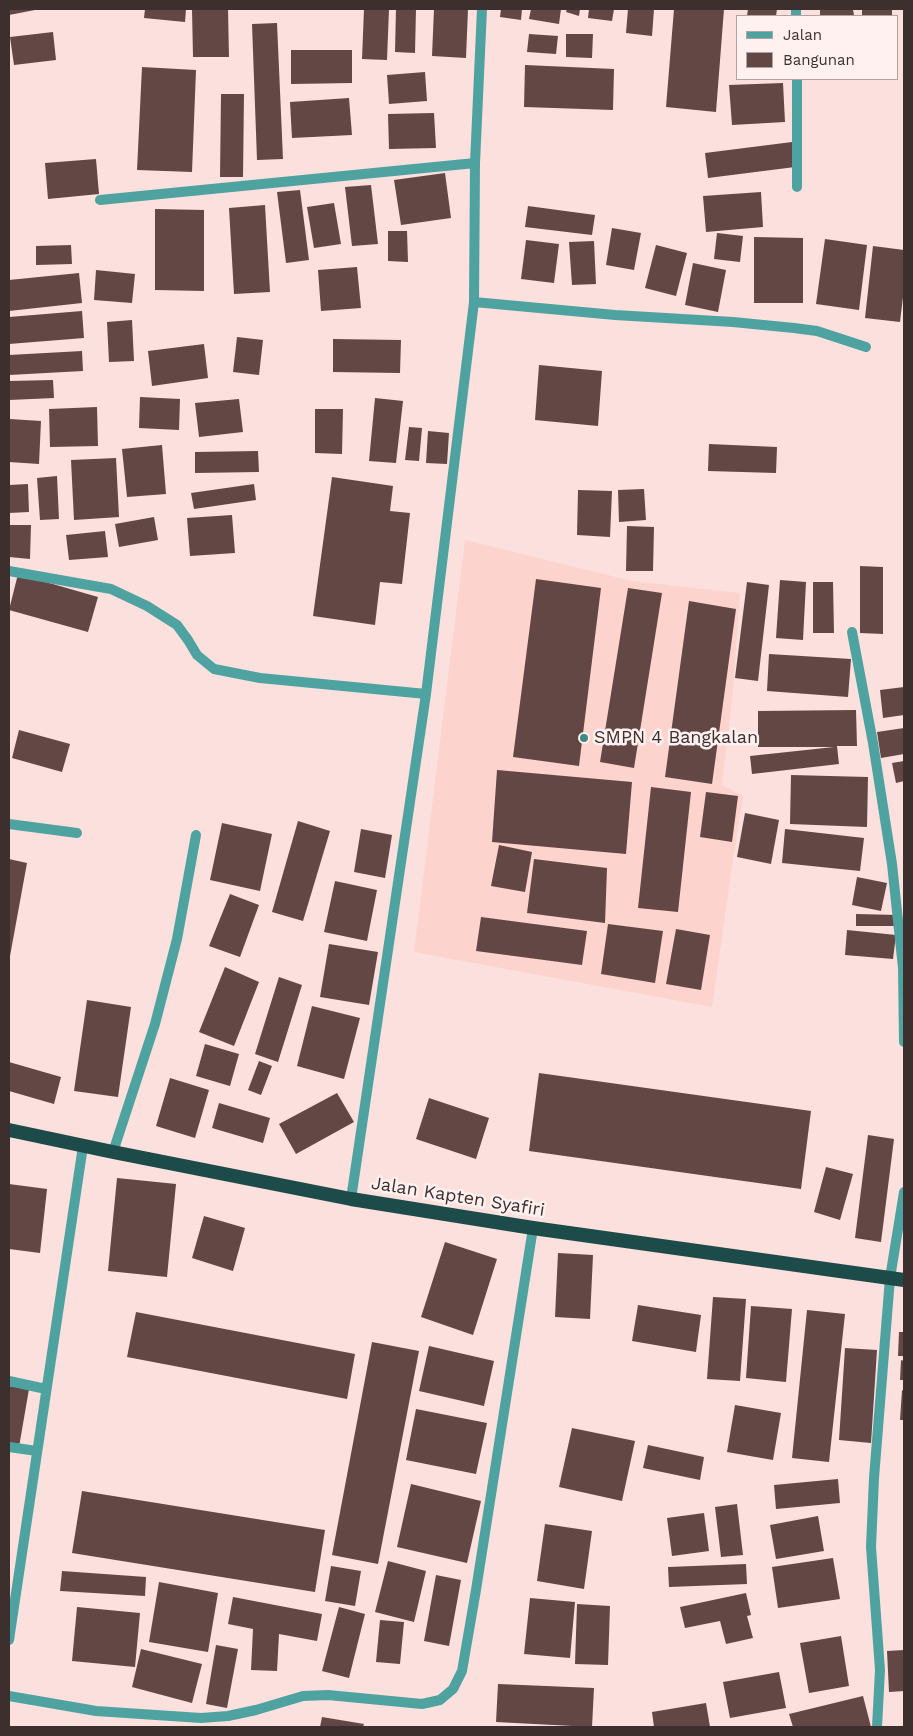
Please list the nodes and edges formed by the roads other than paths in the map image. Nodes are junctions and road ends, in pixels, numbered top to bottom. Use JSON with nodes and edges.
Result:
{"nodes":[{"id":1,"x":482,"y":9,"type":"edge"},
{"id":2,"x":797,"y":80,"type":"edge"},
{"id":3,"x":475,"y":163,"type":"junction"},
{"id":4,"x":798,"y":187,"type":"dead end"},
{"id":5,"x":100,"y":200,"type":"dead end"},
{"id":6,"x":474,"y":302,"type":"junction"},
{"id":7,"x":866,"y":347,"type":"dead end"},
{"id":8,"x":9,"y":571,"type":"edge"},
{"id":9,"x":852,"y":632,"type":"dead end"},
{"id":10,"x":426,"y":694,"type":"junction"},
{"id":11,"x":9,"y":824,"type":"edge"},
{"id":12,"x":77,"y":833,"type":"dead end"},
{"id":13,"x":196,"y":836,"type":"dead end"},
{"id":14,"x":904,"y":1042,"type":"edge"},
{"id":15,"x":9,"y":1130,"type":"edge"},
{"id":16,"x":83,"y":1146,"type":"junction"},
{"id":17,"x":113,"y":1152,"type":"junction"},
{"id":18,"x":904,"y":1192,"type":"edge"},
{"id":19,"x":351,"y":1199,"type":"junction"},
{"id":20,"x":533,"y":1228,"type":"junction"},
{"id":21,"x":897,"y":1279,"type":"edge"},
{"id":22,"x":9,"y":1381,"type":"edge"},
{"id":23,"x":46,"y":1389,"type":"junction"},
{"id":24,"x":9,"y":1447,"type":"edge"},
{"id":25,"x":37,"y":1451,"type":"junction"},
{"id":26,"x":9,"y":1640,"type":"edge"},
{"id":27,"x":9,"y":1696,"type":"edge"},
{"id":28,"x":877,"y":1727,"type":"edge"}],
"edges":[{"from":1,"to":3,"type":"street"},
{"from":2,"to":4,"type":"street"},
{"from":3,"to":5,"type":"street"},
{"from":3,"to":6,"type":"street"},
{"from":6,"to":7,"type":"street"},
{"from":6,"to":10,"type":"street"},
{"from":8,"to":10,"type":"street"},
{"from":9,"to":14,"type":"street"},
{"from":10,"to":19,"type":"street"},
{"from":11,"to":12,"type":"street"},
{"from":13,"to":17,"type":"street"},
{"from":15,"to":16,"type":"highway","name":"Jalan Kapten Syafiri"},
{"from":16,"to":17,"type":"highway","name":"Jalan Kapten Syafiri"},
{"from":16,"to":23,"type":"street"},
{"from":17,"to":19,"type":"highway","name":"Jalan Kapten Syafiri"},
{"from":18,"to":21,"type":"street"},
{"from":19,"to":20,"type":"highway","name":"Jalan Kapten Syafiri"},
{"from":20,"to":21,"type":"highway","name":"Jalan Kapten Syafiri"},
{"from":20,"to":27,"type":"street"},
{"from":21,"to":28,"type":"street"},
{"from":22,"to":23,"type":"street"},
{"from":23,"to":25,"type":"street"},
{"from":24,"to":25,"type":"street"},
{"from":25,"to":26,"type":"street"}]}
